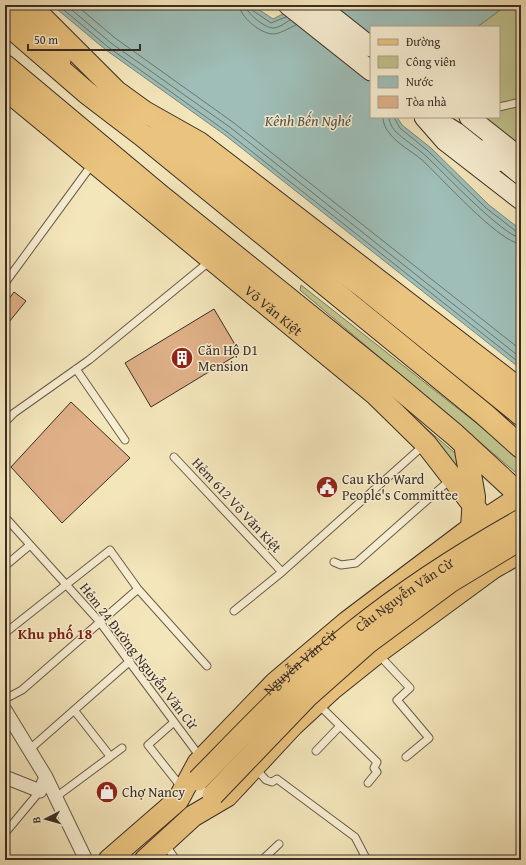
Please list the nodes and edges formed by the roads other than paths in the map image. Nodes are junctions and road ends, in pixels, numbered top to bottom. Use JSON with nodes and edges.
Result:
{"nodes":[{"id":1,"x":9,"y":5,"type":"edge"},
{"id":2,"x":30,"y":5,"type":"edge"},
{"id":3,"x":288,"y":5,"type":"edge"},
{"id":4,"x":318,"y":5,"type":"edge"},
{"id":5,"x":5,"y":22,"type":"edge"},
{"id":6,"x":370,"y":46,"type":"edge"},
{"id":7,"x":5,"y":66,"type":"edge"},
{"id":8,"x":370,"y":70,"type":"edge"},
{"id":9,"x":5,"y":89,"type":"edge"},
{"id":10,"x":88,"y":94,"type":"junction"},
{"id":11,"x":521,"y":102,"type":"edge"},
{"id":12,"x":500,"y":106,"type":"edge"},
{"id":13,"x":145,"y":112,"type":"junction"},
{"id":14,"x":425,"y":118,"type":"edge"},
{"id":15,"x":434,"y":118,"type":"edge"},
{"id":16,"x":452,"y":118,"type":"edge"},
{"id":17,"x":470,"y":118,"type":"edge"},
{"id":18,"x":483,"y":118,"type":"edge"},
{"id":19,"x":142,"y":136,"type":"junction"},
{"id":20,"x":180,"y":147,"type":"junction"},
{"id":21,"x":521,"y":149,"type":"edge"},
{"id":22,"x":521,"y":158,"type":"edge"},
{"id":23,"x":94,"y":162,"type":"junction"},
{"id":24,"x":521,"y":175,"type":"edge"},
{"id":25,"x":521,"y":184,"type":"edge"},
{"id":26,"x":521,"y":200,"type":"edge"},
{"id":27,"x":212,"y":259,"type":"junction"},
{"id":28,"x":5,"y":283,"type":"edge"},
{"id":29,"x":76,"y":369,"type":"junction"},
{"id":30,"x":521,"y":390,"type":"edge"},
{"id":31,"x":521,"y":415,"type":"edge"},
{"id":32,"x":5,"y":422,"type":"edge"},
{"id":33,"x":125,"y":440,"type":"dead end"},
{"id":34,"x":426,"y":444,"type":"junction"},
{"id":35,"x":465,"y":444,"type":"junction"},
{"id":36,"x":521,"y":447,"type":"edge"},
{"id":37,"x":174,"y":457,"type":"dead end"},
{"id":38,"x":452,"y":478,"type":"junction"},
{"id":39,"x":518,"y":491,"type":"edge"},
{"id":40,"x":5,"y":517,"type":"edge"},
{"id":41,"x":477,"y":519,"type":"junction"},
{"id":42,"x":521,"y":520,"type":"edge"},
{"id":43,"x":30,"y":544,"type":"junction"},
{"id":44,"x":520,"y":549,"type":"edge"},
{"id":45,"x":436,"y":555,"type":"junction"},
{"id":46,"x":334,"y":562,"type":"dead end"},
{"id":47,"x":5,"y":566,"type":"edge"},
{"id":48,"x":282,"y":572,"type":"junction"},
{"id":49,"x":66,"y":583,"type":"junction"},
{"id":50,"x":138,"y":589,"type":"junction"},
{"id":51,"x":461,"y":591,"type":"junction"},
{"id":52,"x":234,"y":611,"type":"dead end"},
{"id":53,"x":99,"y":621,"type":"junction"},
{"id":54,"x":5,"y":633,"type":"edge"},
{"id":55,"x":377,"y":653,"type":"junction"},
{"id":56,"x":130,"y":661,"type":"junction"},
{"id":57,"x":207,"y":666,"type":"dead end"},
{"id":58,"x":5,"y":700,"type":"edge"},
{"id":59,"x":317,"y":703,"type":"junction"},
{"id":60,"x":5,"y":710,"type":"edge"},
{"id":61,"x":74,"y":710,"type":"junction"},
{"id":62,"x":174,"y":722,"type":"junction"},
{"id":63,"x":340,"y":726,"type":"junction"},
{"id":64,"x":122,"y":748,"type":"dead end"},
{"id":65,"x":30,"y":749,"type":"junction"},
{"id":66,"x":316,"y":751,"type":"dead end"},
{"id":67,"x":110,"y":756,"type":"junction"},
{"id":68,"x":406,"y":757,"type":"dead end"},
{"id":69,"x":255,"y":767,"type":"junction"},
{"id":70,"x":5,"y":777,"type":"edge"},
{"id":71,"x":46,"y":777,"type":"junction"},
{"id":72,"x":190,"y":782,"type":"junction"},
{"id":73,"x":368,"y":783,"type":"dead end"},
{"id":74,"x":40,"y":791,"type":"junction"},
{"id":75,"x":56,"y":797,"type":"junction"},
{"id":76,"x":193,"y":816,"type":"junction"},
{"id":77,"x":5,"y":833,"type":"edge"},
{"id":78,"x":279,"y":844,"type":"dead end"},
{"id":79,"x":170,"y":852,"type":"edge"},
{"id":80,"x":86,"y":860,"type":"edge"},
{"id":81,"x":109,"y":860,"type":"edge"},
{"id":82,"x":145,"y":860,"type":"edge"},
{"id":83,"x":262,"y":860,"type":"edge"},
{"id":84,"x":367,"y":860,"type":"edge"}],
"edges":[{"from":1,"to":10,"type":"main road"},
{"from":2,"to":13,"type":"main road"},
{"from":3,"to":8,"type":"main road"},
{"from":4,"to":6,"type":"main road"},
{"from":5,"to":10,"type":"highway"},
{"from":7,"to":35,"type":"highway","name":"Võ Văn Kiệt"},
{"from":9,"to":23,"type":"main road","name":"Võ Văn Kiệt"},
{"from":10,"to":19,"type":"highway"},
{"from":11,"to":12,"type":"lane"},
{"from":13,"to":20,"type":"main road"},
{"from":13,"to":30,"type":"main road"},
{"from":14,"to":26,"type":"main road"},
{"from":15,"to":25,"type":"main road"},
{"from":16,"to":24,"type":"main road"},
{"from":17,"to":22,"type":"main road"},
{"from":18,"to":21,"type":"lane"},
{"from":19,"to":20,"type":"main road"},
{"from":19,"to":36,"type":"highway"},
{"from":20,"to":31,"type":"main road"},
{"from":23,"to":27,"type":"main road","name":"Võ Văn Kiệt"},
{"from":23,"to":28,"type":"lane"},
{"from":27,"to":29,"type":"lane"},
{"from":27,"to":34,"type":"main road","name":"Võ Văn Kiệt"},
{"from":29,"to":32,"type":"lane"},
{"from":29,"to":33,"type":"lane"},
{"from":34,"to":38,"type":"main road","name":"Võ Văn Kiệt"},
{"from":34,"to":48,"type":"lane","name":"Hẻm 612 Võ Văn Kiệt"},
{"from":35,"to":39,"type":"highway","name":"Võ Văn Kiệt"},
{"from":35,"to":41,"type":"highway"},
{"from":37,"to":48,"type":"lane","name":"Hẻm 612 Võ Văn Kiệt"},
{"from":38,"to":41,"type":"main road","name":"Võ Văn Kiệt"},
{"from":38,"to":46,"type":"lane"},
{"from":39,"to":41,"type":"main road","name":"Nguyễn Văn Cừ"},
{"from":40,"to":43,"type":"lane","name":"Hẻm 24 Đường Nguyễn Văn Cừ"},
{"from":41,"to":44,"type":"main road","name":"Võ Văn Kiệt"},
{"from":41,"to":45,"type":"main road","name":"Nguyễn Văn Cừ"},
{"from":42,"to":72,"type":"main road","name":"Cầu Nguyễn Văn Cừ","bridge":true},
{"from":43,"to":47,"type":"lane"},
{"from":43,"to":49,"type":"lane","name":"Hẻm 24 Đường Nguyễn Văn Cừ"},
{"from":44,"to":51,"type":"main road"},
{"from":44,"to":76,"type":"main road","name":"Cầu Nguyễn Văn Cừ","bridge":true},
{"from":45,"to":51,"type":"main road"},
{"from":45,"to":72,"type":"main road","name":"Nguyễn Văn Cừ"},
{"from":48,"to":52,"type":"lane","name":"Hẻm 612 Võ Văn Kiệt"},
{"from":49,"to":50,"type":"lane"},
{"from":49,"to":53,"type":"lane","name":"Hẻm 24 Đường Nguyễn Văn Cừ"},
{"from":49,"to":54,"type":"lane"},
{"from":50,"to":53,"type":"lane"},
{"from":50,"to":57,"type":"lane"},
{"from":51,"to":55,"type":"main road"},
{"from":53,"to":56,"type":"lane","name":"Hẻm 24 Đường Nguyễn Văn Cừ"},
{"from":53,"to":58,"type":"lane"},
{"from":55,"to":59,"type":"main road"},
{"from":55,"to":68,"type":"lane"},
{"from":56,"to":61,"type":"lane"},
{"from":56,"to":62,"type":"lane","name":"Hẻm 24 Đường Nguyễn Văn Cừ"},
{"from":59,"to":63,"type":"lane"},
{"from":59,"to":69,"type":"main road"},
{"from":60,"to":65,"type":"street"},
{"from":61,"to":65,"type":"lane"},
{"from":61,"to":67,"type":"lane"},
{"from":62,"to":72,"type":"lane","name":"Hẻm 24 Đường Nguyễn Văn Cừ"},
{"from":62,"to":72,"type":"lane"},
{"from":63,"to":66,"type":"lane"},
{"from":63,"to":73,"type":"lane"},
{"from":64,"to":67,"type":"lane"},
{"from":65,"to":71,"type":"street"},
{"from":67,"to":75,"type":"lane"},
{"from":69,"to":76,"type":"main road"},
{"from":69,"to":84,"type":"lane"},
{"from":70,"to":74,"type":"street"},
{"from":71,"to":74,"type":"street"},
{"from":71,"to":75,"type":"street"},
{"from":72,"to":81,"type":"main road","name":"Nguyễn Văn Cừ"},
{"from":74,"to":77,"type":"lane"},
{"from":75,"to":80,"type":"street"},
{"from":76,"to":79,"type":"main road"},
{"from":78,"to":83,"type":"lane"},
{"from":79,"to":82,"type":"main road"}]}
